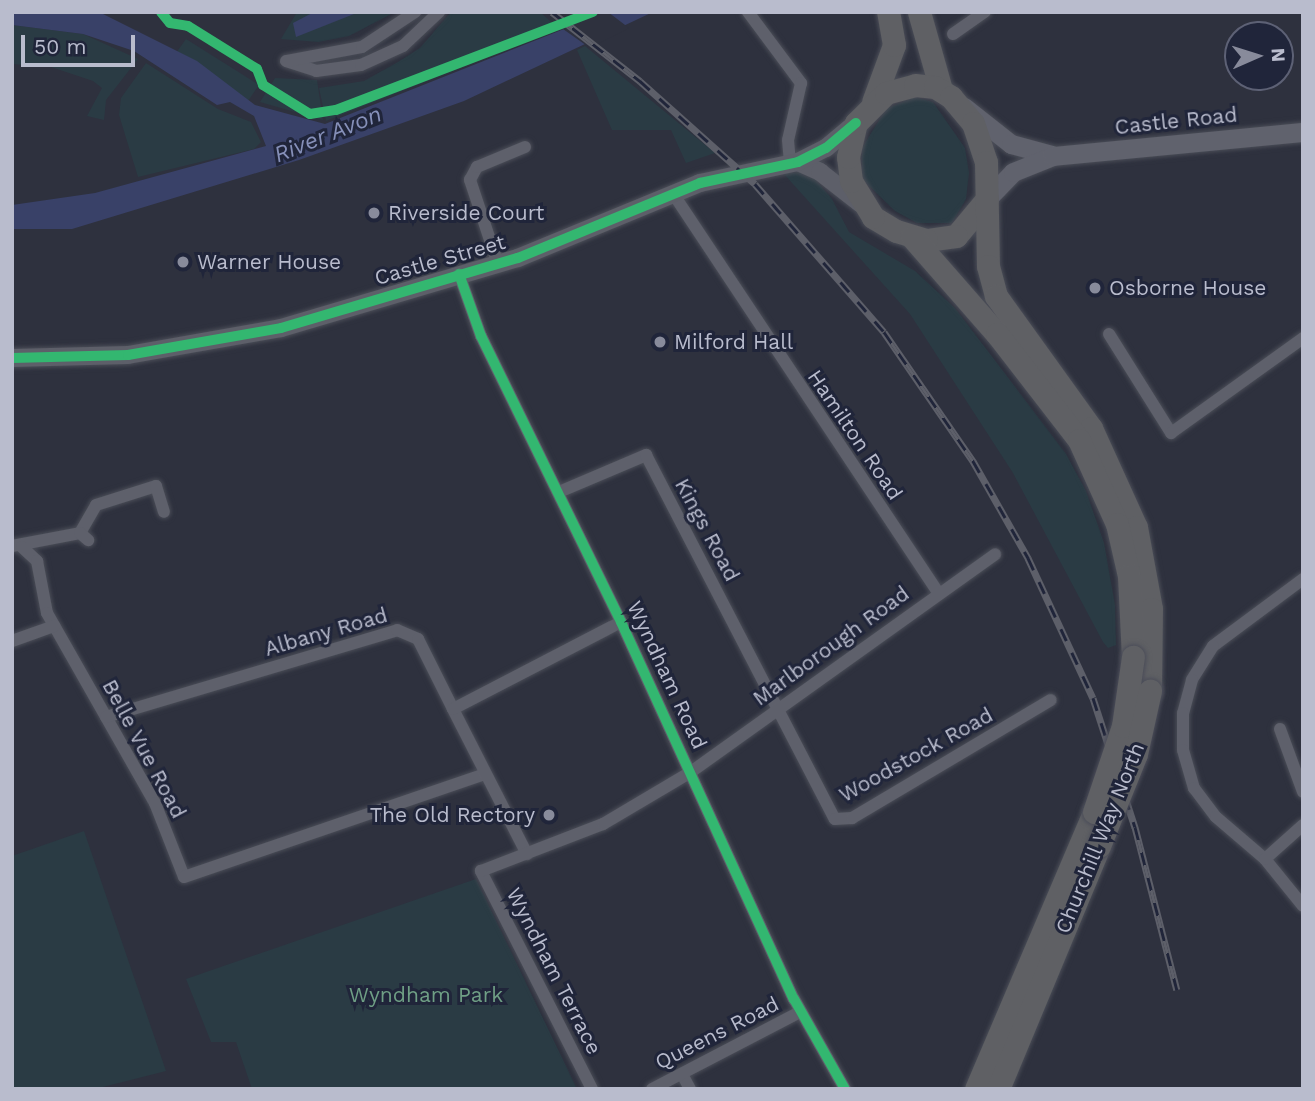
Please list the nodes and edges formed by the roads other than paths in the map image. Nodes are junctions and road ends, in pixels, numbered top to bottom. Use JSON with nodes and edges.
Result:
{"nodes":[{"id":1,"x":415,"y":12,"type":"edge"},
{"id":2,"x":439,"y":12,"type":"edge"},
{"id":3,"x":748,"y":12,"type":"edge"},
{"id":4,"x":888,"y":12,"type":"edge"},
{"id":5,"x":919,"y":12,"type":"edge"},
{"id":6,"x":985,"y":12,"type":"edge"},
{"id":7,"x":953,"y":34,"type":"dead end"},
{"id":8,"x":941,"y":90,"type":"junction"},
{"id":9,"x":873,"y":102,"type":"junction"},
{"id":10,"x":962,"y":106,"type":"junction"},
{"id":11,"x":856,"y":123,"type":"junction"},
{"id":12,"x":1303,"y":132,"type":"edge"},
{"id":13,"x":525,"y":147,"type":"dead end"},
{"id":14,"x":1054,"y":156,"type":"junction"},
{"id":15,"x":794,"y":162,"type":"junction"},
{"id":16,"x":672,"y":192,"type":"junction"},
{"id":17,"x":987,"y":199,"type":"junction"},
{"id":18,"x":861,"y":204,"type":"junction"},
{"id":19,"x":912,"y":237,"type":"junction"},
{"id":20,"x":498,"y":264,"type":"junction"},
{"id":21,"x":459,"y":275,"type":"junction"},
{"id":22,"x":1108,"y":334,"type":"dead end"},
{"id":23,"x":1303,"y":338,"type":"edge"},
{"id":24,"x":12,"y":358,"type":"edge"},
{"id":25,"x":559,"y":492,"type":"junction"},
{"id":26,"x":164,"y":512,"type":"dead end"},
{"id":27,"x":17,"y":547,"type":"edge"},
{"id":28,"x":995,"y":554,"type":"dead end"},
{"id":29,"x":1303,"y":579,"type":"edge"},
{"id":30,"x":938,"y":593,"type":"junction"},
{"id":31,"x":621,"y":622,"type":"junction"},
{"id":32,"x":54,"y":626,"type":"junction"},
{"id":33,"x":12,"y":641,"type":"edge"},
{"id":34,"x":1051,"y":700,"type":"dead end"},
{"id":35,"x":779,"y":706,"type":"junction"},
{"id":36,"x":453,"y":709,"type":"junction"},
{"id":37,"x":106,"y":718,"type":"junction"},
{"id":38,"x":1280,"y":729,"type":"dead end"},
{"id":39,"x":691,"y":772,"type":"junction"},
{"id":40,"x":484,"y":774,"type":"junction"},
{"id":41,"x":1303,"y":792,"type":"edge"},
{"id":42,"x":1303,"y":825,"type":"edge"},
{"id":43,"x":527,"y":854,"type":"junction"},
{"id":44,"x":1265,"y":859,"type":"junction"},
{"id":45,"x":481,"y":871,"type":"joint"},
{"id":46,"x":1303,"y":906,"type":"edge"},
{"id":47,"x":800,"y":1012,"type":"junction"},
{"id":48,"x":682,"y":1074,"type":"junction"},
{"id":49,"x":592,"y":1089,"type":"edge"},
{"id":50,"x":652,"y":1089,"type":"edge"},
{"id":51,"x":690,"y":1089,"type":"edge"},
{"id":52,"x":845,"y":1089,"type":"edge"},
{"id":53,"x":976,"y":1089,"type":"edge"},
{"id":54,"x":998,"y":1089,"type":"edge"}],
"edges":[{"from":1,"to":2,"type":"street"},
{"from":3,"to":15,"type":"street"},
{"from":4,"to":9,"type":"highway"},
{"from":5,"to":8,"type":"highway"},
{"from":6,"to":7,"type":"street"},
{"from":8,"to":9,"type":"highway"},
{"from":8,"to":10,"type":"highway"},
{"from":9,"to":11,"type":"highway"},
{"from":10,"to":14,"type":"main road"},
{"from":10,"to":17,"type":"highway"},
{"from":11,"to":15,"type":"street","name":"Castle Street"},
{"from":11,"to":18,"type":"highway"},
{"from":12,"to":14,"type":"main road","name":"Castle Road"},
{"from":13,"to":20,"type":"street"},
{"from":14,"to":17,"type":"main road"},
{"from":15,"to":16,"type":"street","name":"Castle Street"},
{"from":15,"to":18,"type":"street"},
{"from":16,"to":20,"type":"street","name":"Castle Street"},
{"from":16,"to":30,"type":"street","name":"Hamilton Road"},
{"from":17,"to":19,"type":"highway"},
{"from":17,"to":54,"type":"highway","name":"Churchill Way North","bridge":true},
{"from":18,"to":19,"type":"highway"},
{"from":19,"to":53,"type":"highway","name":"Churchill Way North","bridge":true},
{"from":20,"to":21,"type":"street","name":"Castle Street"},
{"from":21,"to":24,"type":"street","name":"Castle Street"},
{"from":21,"to":25,"type":"street","name":"Wyndham Road"},
{"from":22,"to":23,"type":"street"},
{"from":25,"to":31,"type":"street","name":"Wyndham Road"},
{"from":25,"to":35,"type":"street","name":"Kings Road"},
{"from":26,"to":27,"type":"street"},
{"from":27,"to":32,"type":"street","name":"Belle Vue Road"},
{"from":28,"to":30,"type":"street","name":"Marlborough Road"},
{"from":29,"to":44,"type":"street"},
{"from":30,"to":35,"type":"street","name":"Marlborough Road"},
{"from":31,"to":36,"type":"street"},
{"from":31,"to":39,"type":"street","name":"Wyndham Road"},
{"from":32,"to":33,"type":"street"},
{"from":32,"to":37,"type":"street","name":"Belle Vue Road"},
{"from":34,"to":35,"type":"street","name":"Woodstock Road"},
{"from":35,"to":39,"type":"street","name":"Marlborough Road"},
{"from":36,"to":37,"type":"street","name":"Albany Road"},
{"from":36,"to":40,"type":"street"},
{"from":37,"to":40,"type":"street","name":"Belle Vue Road"},
{"from":38,"to":41,"type":"street"},
{"from":39,"to":43,"type":"street","name":"Marlborough Road"},
{"from":39,"to":47,"type":"street","name":"Wyndham Road"},
{"from":40,"to":43,"type":"street"},
{"from":42,"to":44,"type":"street"},
{"from":43,"to":45,"type":"street","name":"Marlborough Road"},
{"from":44,"to":46,"type":"street"},
{"from":45,"to":49,"type":"street","name":"Wyndham Terrace"},
{"from":47,"to":48,"type":"street","name":"Queens Road"},
{"from":47,"to":52,"type":"street","name":"Wyndham Road"},
{"from":48,"to":50,"type":"street","name":"Queens Road"},
{"from":48,"to":51,"type":"street"}]}
